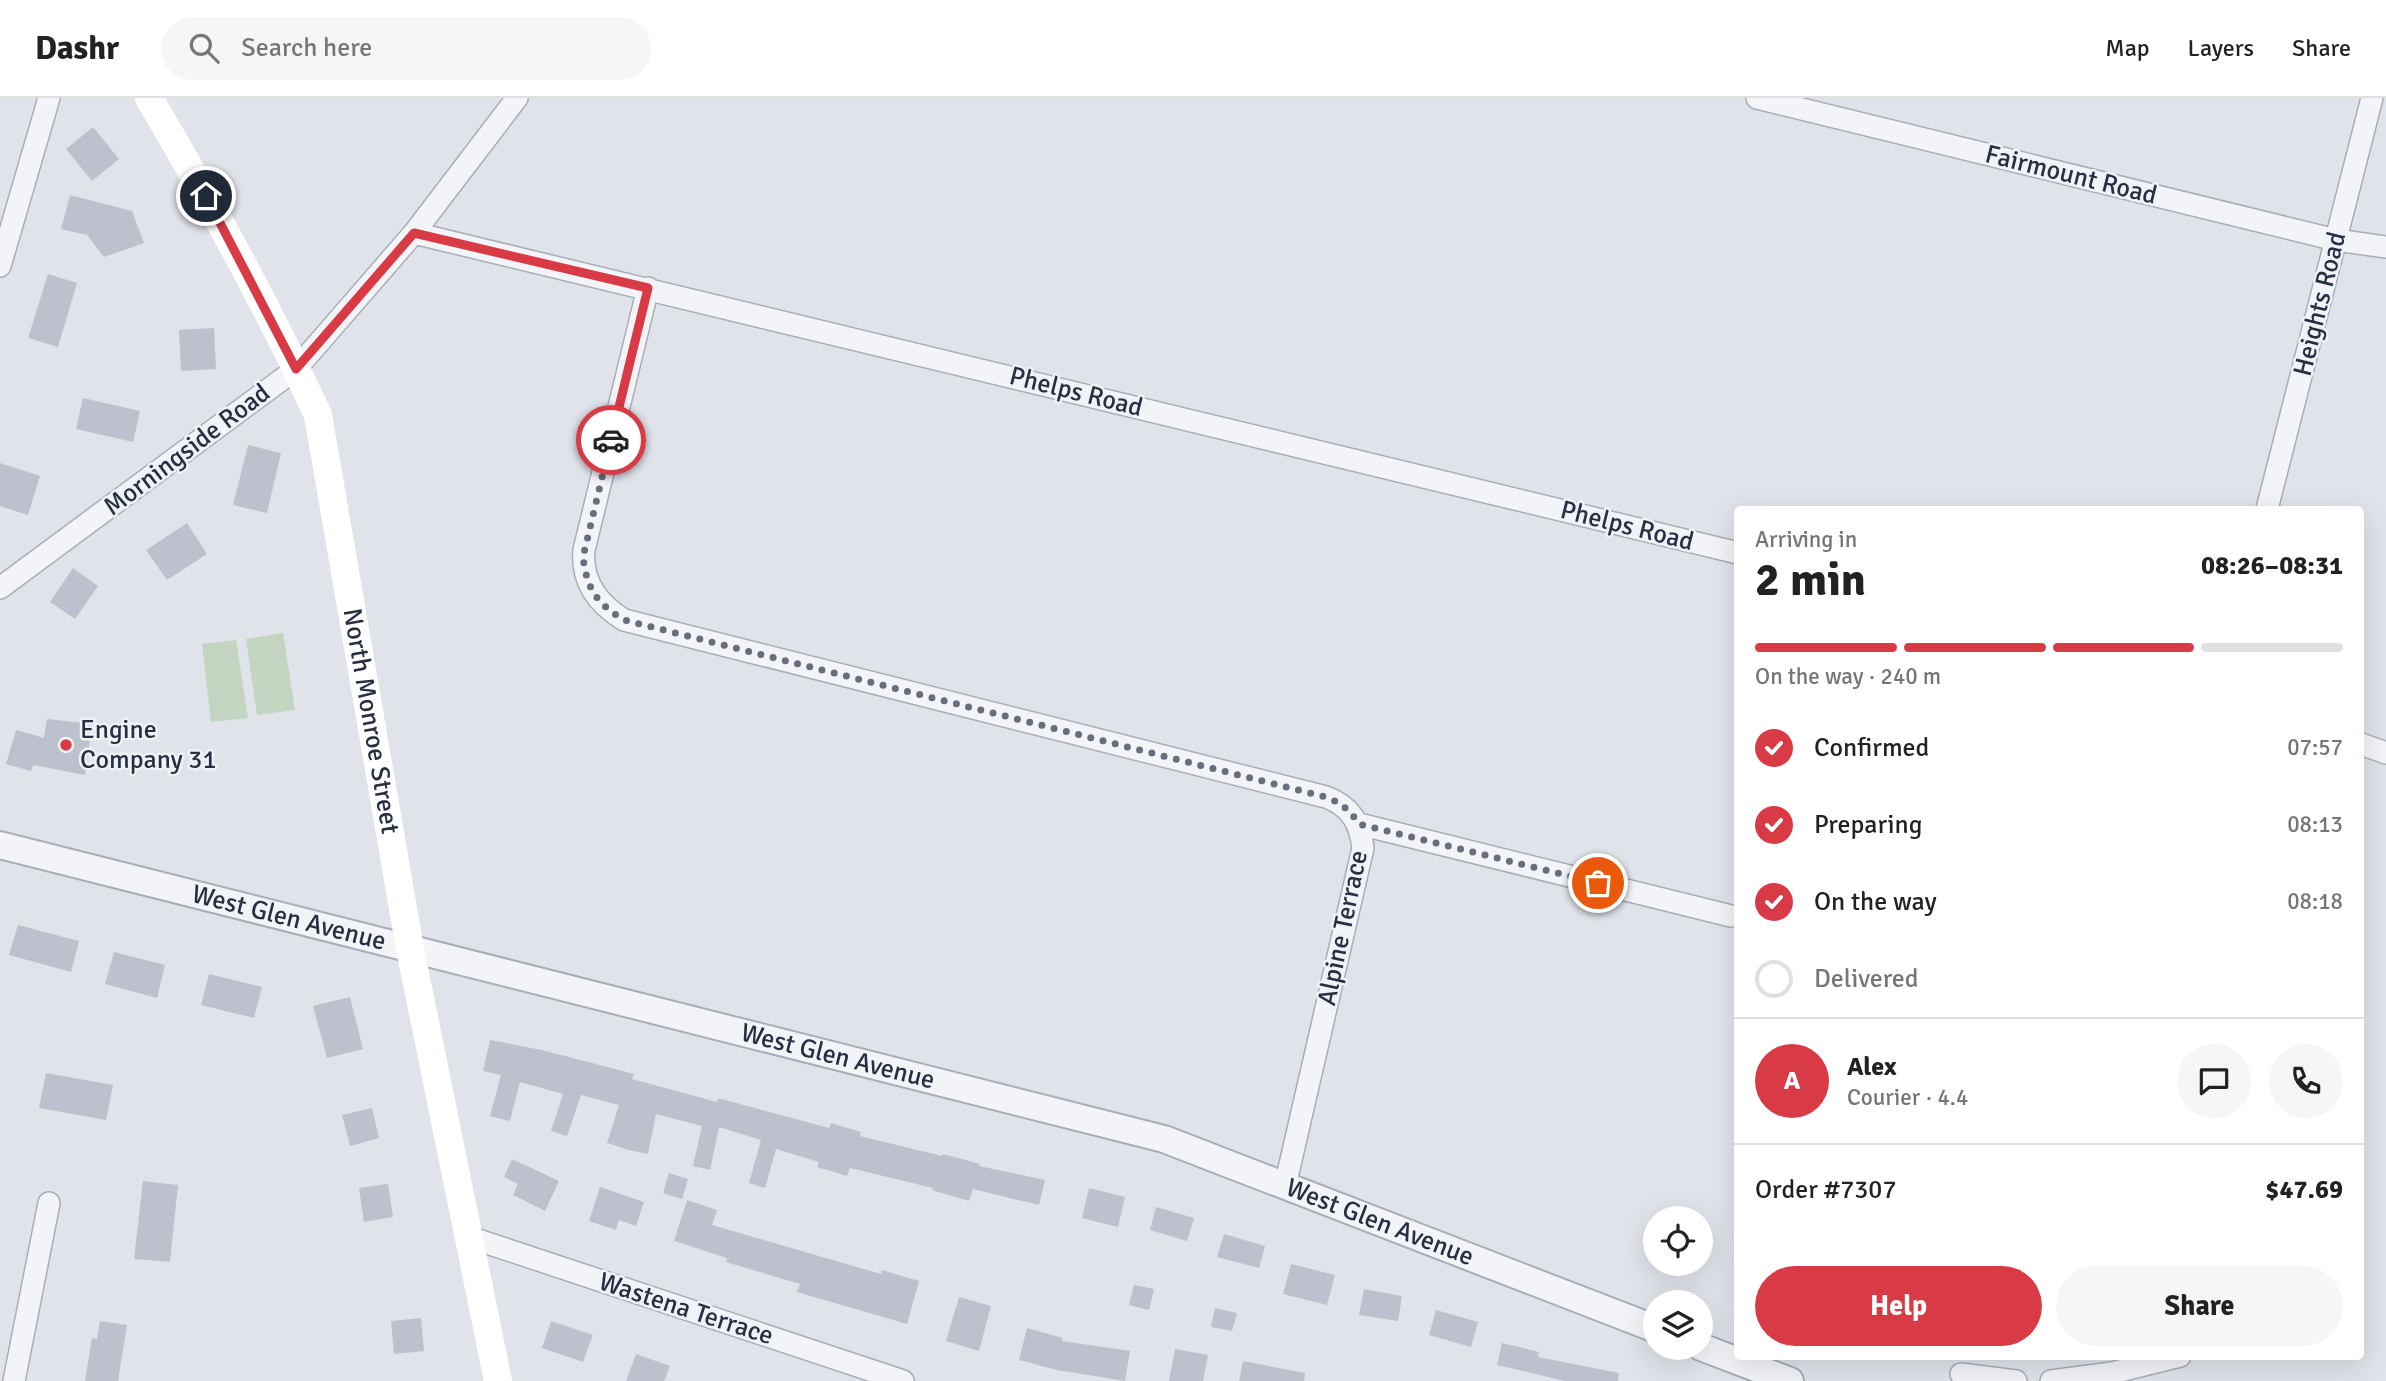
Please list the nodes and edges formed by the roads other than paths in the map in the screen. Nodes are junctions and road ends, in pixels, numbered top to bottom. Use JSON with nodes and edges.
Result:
{"nodes":[{"id":1,"x":49,"y":98,"type":"edge"},
{"id":2,"x":149,"y":98,"type":"edge"},
{"id":3,"x":517,"y":98,"type":"edge"},
{"id":4,"x":1756,"y":98,"type":"edge"},
{"id":5,"x":2372,"y":98,"type":"edge"},
{"id":6,"x":414,"y":233,"type":"junction"},
{"id":7,"x":2336,"y":240,"type":"junction"},
{"id":8,"x":2386,"y":247,"type":"edge"},
{"id":9,"x":0,"y":267,"type":"edge"},
{"id":10,"x":648,"y":288,"type":"junction"},
{"id":11,"x":296,"y":369,"type":"junction"},
{"id":12,"x":2268,"y":506,"type":"edge"},
{"id":13,"x":1734,"y":551,"type":"edge"},
{"id":14,"x":0,"y":588,"type":"edge"},
{"id":15,"x":2364,"y":745,"type":"edge"},
{"id":16,"x":2386,"y":753,"type":"edge"},
{"id":17,"x":1359,"y":824,"type":"junction"},
{"id":18,"x":0,"y":845,"type":"edge"},
{"id":19,"x":1731,"y":916,"type":"dead end"},
{"id":20,"x":410,"y":949,"type":"junction"},
{"id":21,"x":1284,"y":1185,"type":"junction"},
{"id":22,"x":49,"y":1203,"type":"dead end"},
{"id":23,"x":469,"y":1237,"type":"junction"},
{"id":24,"x":1643,"y":1324,"type":"edge"},
{"id":25,"x":1713,"y":1352,"type":"edge"},
{"id":26,"x":1734,"y":1360,"type":"edge"},
{"id":27,"x":1735,"y":1360,"type":"edge"},
{"id":28,"x":2164,"y":1360,"type":"edge"},
{"id":29,"x":1962,"y":1370,"type":"edge"},
{"id":30,"x":14,"y":1381,"type":"edge"},
{"id":31,"x":498,"y":1381,"type":"edge"},
{"id":32,"x":903,"y":1381,"type":"edge"},
{"id":33,"x":1790,"y":1381,"type":"edge"},
{"id":34,"x":2015,"y":1381,"type":"edge"},
{"id":35,"x":2051,"y":1381,"type":"edge"}],
"edges":[{"from":1,"to":9,"type":"street"},
{"from":2,"to":11,"type":"main road","name":"North Monroe Street"},
{"from":3,"to":6,"type":"street","name":"Morningside Road"},
{"from":4,"to":7,"type":"street","name":"Fairmount Road"},
{"from":5,"to":7,"type":"street","name":"Heights Road"},
{"from":6,"to":10,"type":"street","name":"Phelps Road"},
{"from":6,"to":11,"type":"street","name":"Morningside Road"},
{"from":7,"to":8,"type":"street","name":"Fairmount Road"},
{"from":7,"to":12,"type":"street","name":"Heights Road"},
{"from":10,"to":13,"type":"street","name":"Phelps Road"},
{"from":10,"to":17,"type":"street","name":"Alpine Terrace"},
{"from":11,"to":14,"type":"street","name":"Morningside Road"},
{"from":11,"to":20,"type":"main road","name":"North Monroe Street"},
{"from":15,"to":16,"type":"street"},
{"from":17,"to":19,"type":"street"},
{"from":17,"to":21,"type":"street","name":"Alpine Terrace"},
{"from":18,"to":20,"type":"street","name":"West Glen Avenue"},
{"from":20,"to":21,"type":"street","name":"West Glen Avenue"},
{"from":20,"to":23,"type":"main road","name":"North Monroe Street"},
{"from":21,"to":24,"type":"street","name":"West Glen Avenue"},
{"from":22,"to":30,"type":"street"},
{"from":23,"to":31,"type":"main road","name":"North Monroe Street"},
{"from":23,"to":32,"type":"street","name":"Wastena Terrace"},
{"from":25,"to":26,"type":"street"},
{"from":27,"to":33,"type":"street"},
{"from":28,"to":35,"type":"street"},
{"from":29,"to":34,"type":"street"}]}
